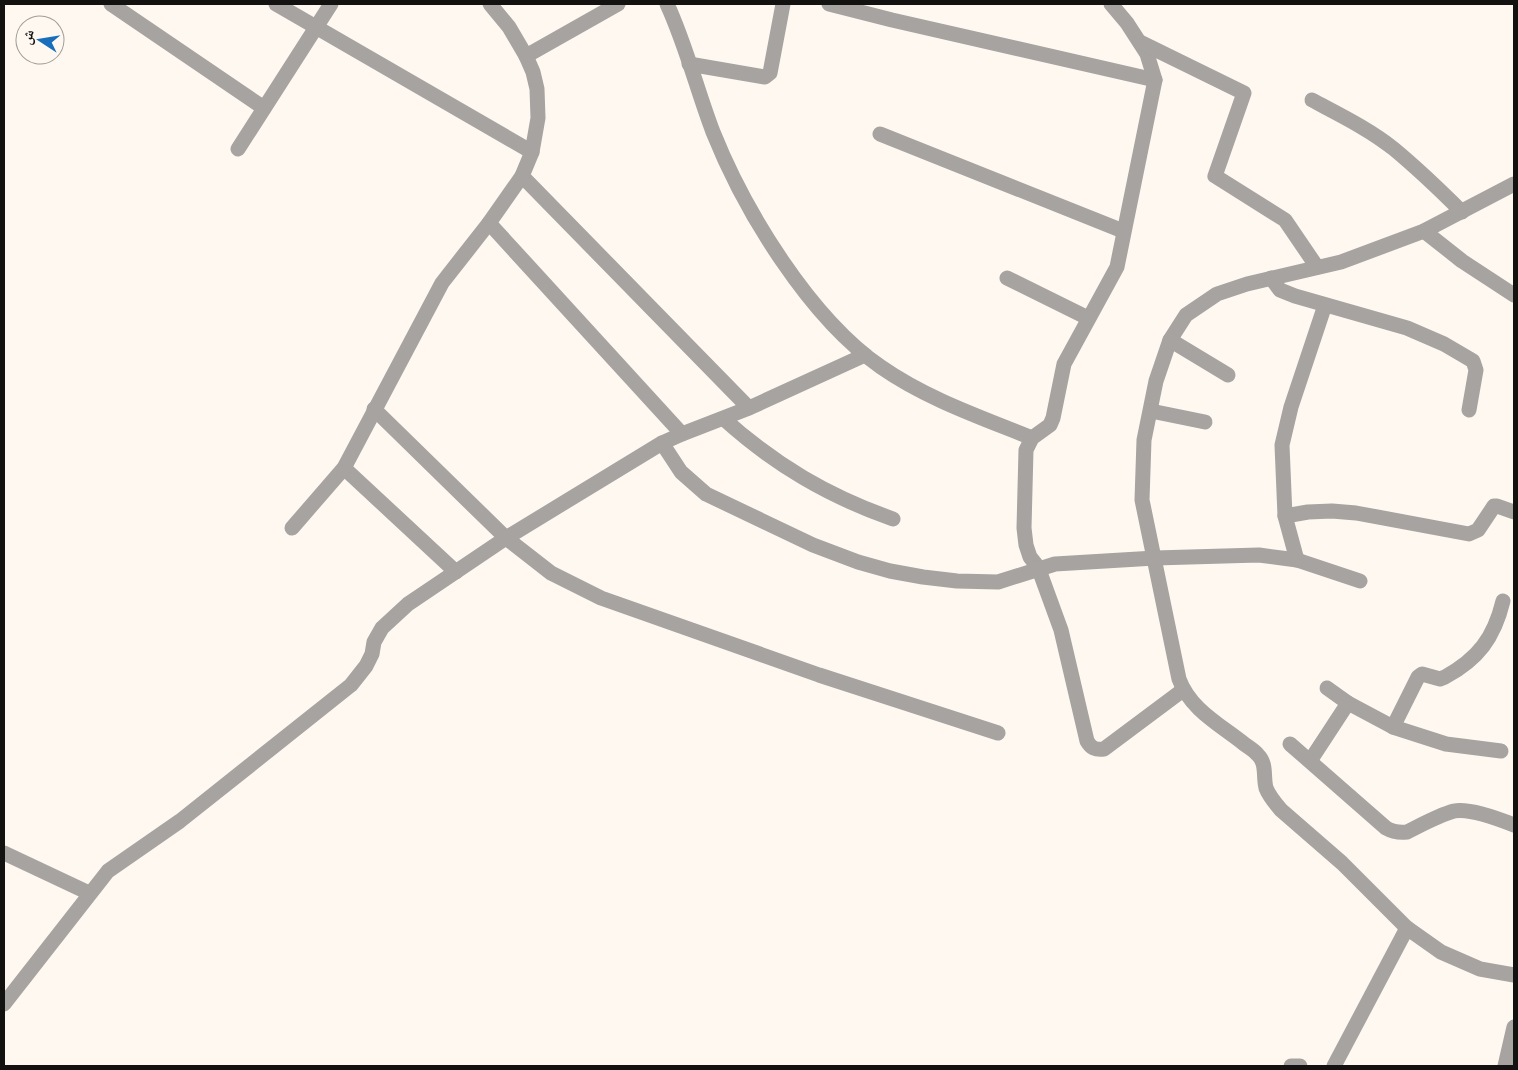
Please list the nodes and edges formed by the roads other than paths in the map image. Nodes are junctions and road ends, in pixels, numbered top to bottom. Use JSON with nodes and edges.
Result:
{"nodes":[{"id":1,"x":111,"y":4,"type":"edge"},
{"id":2,"x":276,"y":4,"type":"edge"},
{"id":3,"x":331,"y":4,"type":"edge"},
{"id":4,"x":490,"y":4,"type":"edge"},
{"id":5,"x":618,"y":4,"type":"edge"},
{"id":6,"x":667,"y":4,"type":"edge"},
{"id":7,"x":783,"y":4,"type":"edge"},
{"id":8,"x":829,"y":4,"type":"edge"},
{"id":9,"x":1111,"y":4,"type":"edge"},
{"id":10,"x":317,"y":27,"type":"junction"},
{"id":11,"x":1139,"y":42,"type":"junction"},
{"id":12,"x":526,"y":56,"type":"junction"},
{"id":13,"x":689,"y":64,"type":"junction"},
{"id":14,"x":1156,"y":80,"type":"junction"},
{"id":15,"x":1312,"y":100,"type":"dead end"},
{"id":16,"x":264,"y":108,"type":"junction"},
{"id":17,"x":880,"y":134,"type":"dead end"},
{"id":18,"x":238,"y":149,"type":"dead end"},
{"id":19,"x":532,"y":152,"type":"junction"},
{"id":20,"x":522,"y":176,"type":"junction"},
{"id":21,"x":1514,"y":184,"type":"edge"},
{"id":22,"x":1462,"y":212,"type":"junction"},
{"id":23,"x":489,"y":223,"type":"junction"},
{"id":24,"x":1123,"y":231,"type":"junction"},
{"id":25,"x":1424,"y":231,"type":"junction"},
{"id":26,"x":1317,"y":268,"type":"junction"},
{"id":27,"x":1007,"y":278,"type":"dead end"},
{"id":28,"x":1271,"y":278,"type":"junction"},
{"id":29,"x":1514,"y":295,"type":"edge"},
{"id":30,"x":1325,"y":305,"type":"junction"},
{"id":31,"x":1088,"y":318,"type":"junction"},
{"id":32,"x":1170,"y":340,"type":"junction"},
{"id":33,"x":865,"y":355,"type":"junction"},
{"id":34,"x":1228,"y":374,"type":"dead end"},
{"id":35,"x":749,"y":408,"type":"junction"},
{"id":36,"x":374,"y":409,"type":"junction"},
{"id":37,"x":1469,"y":410,"type":"dead end"},
{"id":38,"x":1151,"y":411,"type":"junction"},
{"id":39,"x":724,"y":419,"type":"junction"},
{"id":40,"x":1205,"y":422,"type":"dead end"},
{"id":41,"x":682,"y":434,"type":"junction"},
{"id":42,"x":1032,"y":438,"type":"junction"},
{"id":43,"x":662,"y":443,"type":"junction"},
{"id":44,"x":344,"y":468,"type":"junction"},
{"id":45,"x":1514,"y":512,"type":"edge"},
{"id":46,"x":1285,"y":516,"type":"junction"},
{"id":47,"x":893,"y":519,"type":"dead end"},
{"id":48,"x":292,"y":528,"type":"dead end"},
{"id":49,"x":506,"y":538,"type":"junction"},
{"id":50,"x":1155,"y":558,"type":"junction"},
{"id":51,"x":1296,"y":560,"type":"junction"},
{"id":52,"x":1038,"y":568,"type":"junction"},
{"id":53,"x":456,"y":572,"type":"junction"},
{"id":54,"x":1360,"y":581,"type":"dead end"},
{"id":55,"x":1503,"y":601,"type":"dead end"},
{"id":56,"x":1327,"y":688,"type":"dead end"},
{"id":57,"x":1183,"y":690,"type":"junction"},
{"id":58,"x":1348,"y":703,"type":"junction"},
{"id":59,"x":1393,"y":727,"type":"junction"},
{"id":60,"x":998,"y":733,"type":"dead end"},
{"id":61,"x":1290,"y":744,"type":"dead end"},
{"id":62,"x":1501,"y":751,"type":"dead end"},
{"id":63,"x":1310,"y":761,"type":"junction"},
{"id":64,"x":1514,"y":825,"type":"edge"},
{"id":65,"x":4,"y":853,"type":"edge"},
{"id":66,"x":89,"y":893,"type":"junction"},
{"id":67,"x":1407,"y":928,"type":"junction"},
{"id":68,"x":1514,"y":975,"type":"edge"},
{"id":69,"x":4,"y":1004,"type":"edge"},
{"id":70,"x":1514,"y":1027,"type":"edge"},
{"id":71,"x":1290,"y":1066,"type":"edge"},
{"id":72,"x":1300,"y":1066,"type":"edge"},
{"id":73,"x":1334,"y":1066,"type":"edge"},
{"id":74,"x":1505,"y":1066,"type":"edge"}],
"edges":[{"from":1,"to":16,"type":"street"},
{"from":2,"to":10,"type":"street"},
{"from":3,"to":10,"type":"street"},
{"from":4,"to":12,"type":"street"},
{"from":5,"to":12,"type":"street"},
{"from":6,"to":13,"type":"street"},
{"from":7,"to":13,"type":"street"},
{"from":8,"to":14,"type":"street"},
{"from":9,"to":11,"type":"street"},
{"from":10,"to":16,"type":"street"},
{"from":10,"to":19,"type":"street"},
{"from":11,"to":14,"type":"street"},
{"from":11,"to":26,"type":"street"},
{"from":12,"to":19,"type":"street"},
{"from":13,"to":33,"type":"street"},
{"from":14,"to":24,"type":"street"},
{"from":15,"to":22,"type":"street"},
{"from":16,"to":18,"type":"street"},
{"from":17,"to":24,"type":"street"},
{"from":19,"to":20,"type":"street"},
{"from":20,"to":23,"type":"street"},
{"from":20,"to":35,"type":"street"},
{"from":21,"to":22,"type":"street"},
{"from":22,"to":25,"type":"street"},
{"from":23,"to":36,"type":"street"},
{"from":23,"to":41,"type":"street"},
{"from":24,"to":31,"type":"street"},
{"from":25,"to":26,"type":"street"},
{"from":25,"to":29,"type":"street"},
{"from":26,"to":28,"type":"street"},
{"from":27,"to":31,"type":"street"},
{"from":28,"to":30,"type":"street"},
{"from":28,"to":32,"type":"street"},
{"from":30,"to":37,"type":"street"},
{"from":30,"to":46,"type":"street"},
{"from":31,"to":42,"type":"street"},
{"from":32,"to":34,"type":"street"},
{"from":32,"to":38,"type":"street"},
{"from":33,"to":35,"type":"street"},
{"from":33,"to":42,"type":"street"},
{"from":35,"to":39,"type":"street"},
{"from":36,"to":44,"type":"street"},
{"from":36,"to":49,"type":"street"},
{"from":38,"to":40,"type":"street"},
{"from":38,"to":50,"type":"street"},
{"from":39,"to":41,"type":"street"},
{"from":39,"to":47,"type":"street"},
{"from":41,"to":43,"type":"street"},
{"from":42,"to":52,"type":"street"},
{"from":43,"to":49,"type":"street"},
{"from":43,"to":52,"type":"street"},
{"from":44,"to":48,"type":"street"},
{"from":44,"to":53,"type":"street"},
{"from":45,"to":46,"type":"street"},
{"from":46,"to":51,"type":"street"},
{"from":49,"to":53,"type":"street"},
{"from":49,"to":60,"type":"street"},
{"from":50,"to":51,"type":"street"},
{"from":50,"to":52,"type":"street"},
{"from":50,"to":57,"type":"street"},
{"from":51,"to":54,"type":"street"},
{"from":52,"to":57,"type":"street"},
{"from":53,"to":66,"type":"street"},
{"from":55,"to":59,"type":"street"},
{"from":56,"to":58,"type":"street"},
{"from":57,"to":67,"type":"street"},
{"from":58,"to":59,"type":"street"},
{"from":58,"to":63,"type":"street"},
{"from":59,"to":62,"type":"street"},
{"from":61,"to":63,"type":"street"},
{"from":63,"to":64,"type":"street"},
{"from":65,"to":66,"type":"street"},
{"from":66,"to":69,"type":"street"},
{"from":67,"to":68,"type":"street"},
{"from":67,"to":73,"type":"street"},
{"from":70,"to":74,"type":"street"},
{"from":71,"to":72,"type":"street"}]}
